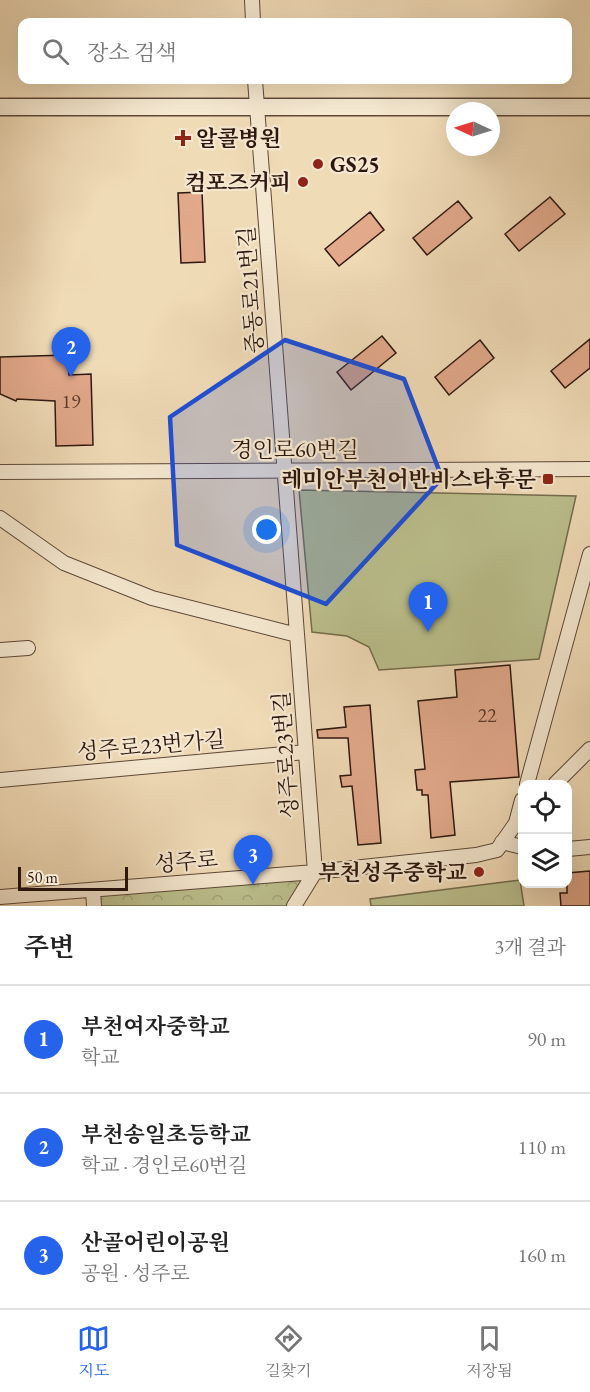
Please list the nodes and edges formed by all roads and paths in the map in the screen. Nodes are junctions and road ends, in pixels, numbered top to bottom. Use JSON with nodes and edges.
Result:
{"nodes":[{"id":1,"x":252,"y":0,"type":"edge"},
{"id":2,"x":253,"y":18,"type":"edge"},
{"id":3,"x":255,"y":84,"type":"edge"},
{"id":4,"x":0,"y":106,"type":"edge"},
{"id":5,"x":256,"y":106,"type":"junction"},
{"id":6,"x":590,"y":107,"type":"edge"},
{"id":7,"x":590,"y":469,"type":"edge"},
{"id":8,"x":284,"y":471,"type":"junction"},
{"id":9,"x":0,"y":472,"type":"edge"},
{"id":10,"x":0,"y":518,"type":"edge"},
{"id":11,"x":590,"y":554,"type":"edge"},
{"id":12,"x":297,"y":635,"type":"junction"},
{"id":13,"x":28,"y":648,"type":"dead end"},
{"id":14,"x":0,"y":650,"type":"edge"},
{"id":15,"x":590,"y":749,"type":"edge"},
{"id":16,"x":306,"y":752,"type":"junction"},
{"id":17,"x":0,"y":780,"type":"edge"},
{"id":18,"x":528,"y":780,"type":"edge"},
{"id":19,"x":559,"y":780,"type":"edge"},
{"id":20,"x":518,"y":821,"type":"edge"},
{"id":21,"x":502,"y":842,"type":"junction"},
{"id":22,"x":518,"y":846,"type":"edge"},
{"id":23,"x":590,"y":847,"type":"edge"},
{"id":24,"x":572,"y":849,"type":"edge"},
{"id":25,"x":315,"y":872,"type":"junction"},
{"id":26,"x":93,"y":890,"type":"junction"},
{"id":27,"x":0,"y":897,"type":"edge"},
{"id":28,"x":94,"y":906,"type":"edge"},
{"id":29,"x":294,"y":906,"type":"edge"}],
"edges":[{"from":1,"to":2,"type":"street"},
{"from":3,"to":5,"type":"street","name":"중동로21번길"},
{"from":4,"to":5,"type":"street"},
{"from":5,"to":6,"type":"street"},
{"from":5,"to":8,"type":"street","name":"중동로21번길"},
{"from":7,"to":8,"type":"street","name":"경인로60번길"},
{"from":8,"to":9,"type":"street","name":"경인로60번길"},
{"from":8,"to":12,"type":"street","name":"성주로23번길"},
{"from":10,"to":12,"type":"street"},
{"from":11,"to":18,"type":"street"},
{"from":12,"to":16,"type":"street","name":"성주로23번길"},
{"from":13,"to":14,"type":"street"},
{"from":15,"to":19,"type":"street"},
{"from":16,"to":17,"type":"street","name":"성주로23번가길"},
{"from":16,"to":25,"type":"street","name":"성주로23번길"},
{"from":20,"to":21,"type":"street","name":"성주로"},
{"from":21,"to":22,"type":"street"},
{"from":21,"to":25,"type":"street","name":"성주로"},
{"from":23,"to":24,"type":"street"},
{"from":25,"to":26,"type":"street","name":"성주로"},
{"from":25,"to":29,"type":"street"},
{"from":26,"to":27,"type":"street","name":"성주로"},
{"from":26,"to":28,"type":"street"}]}
